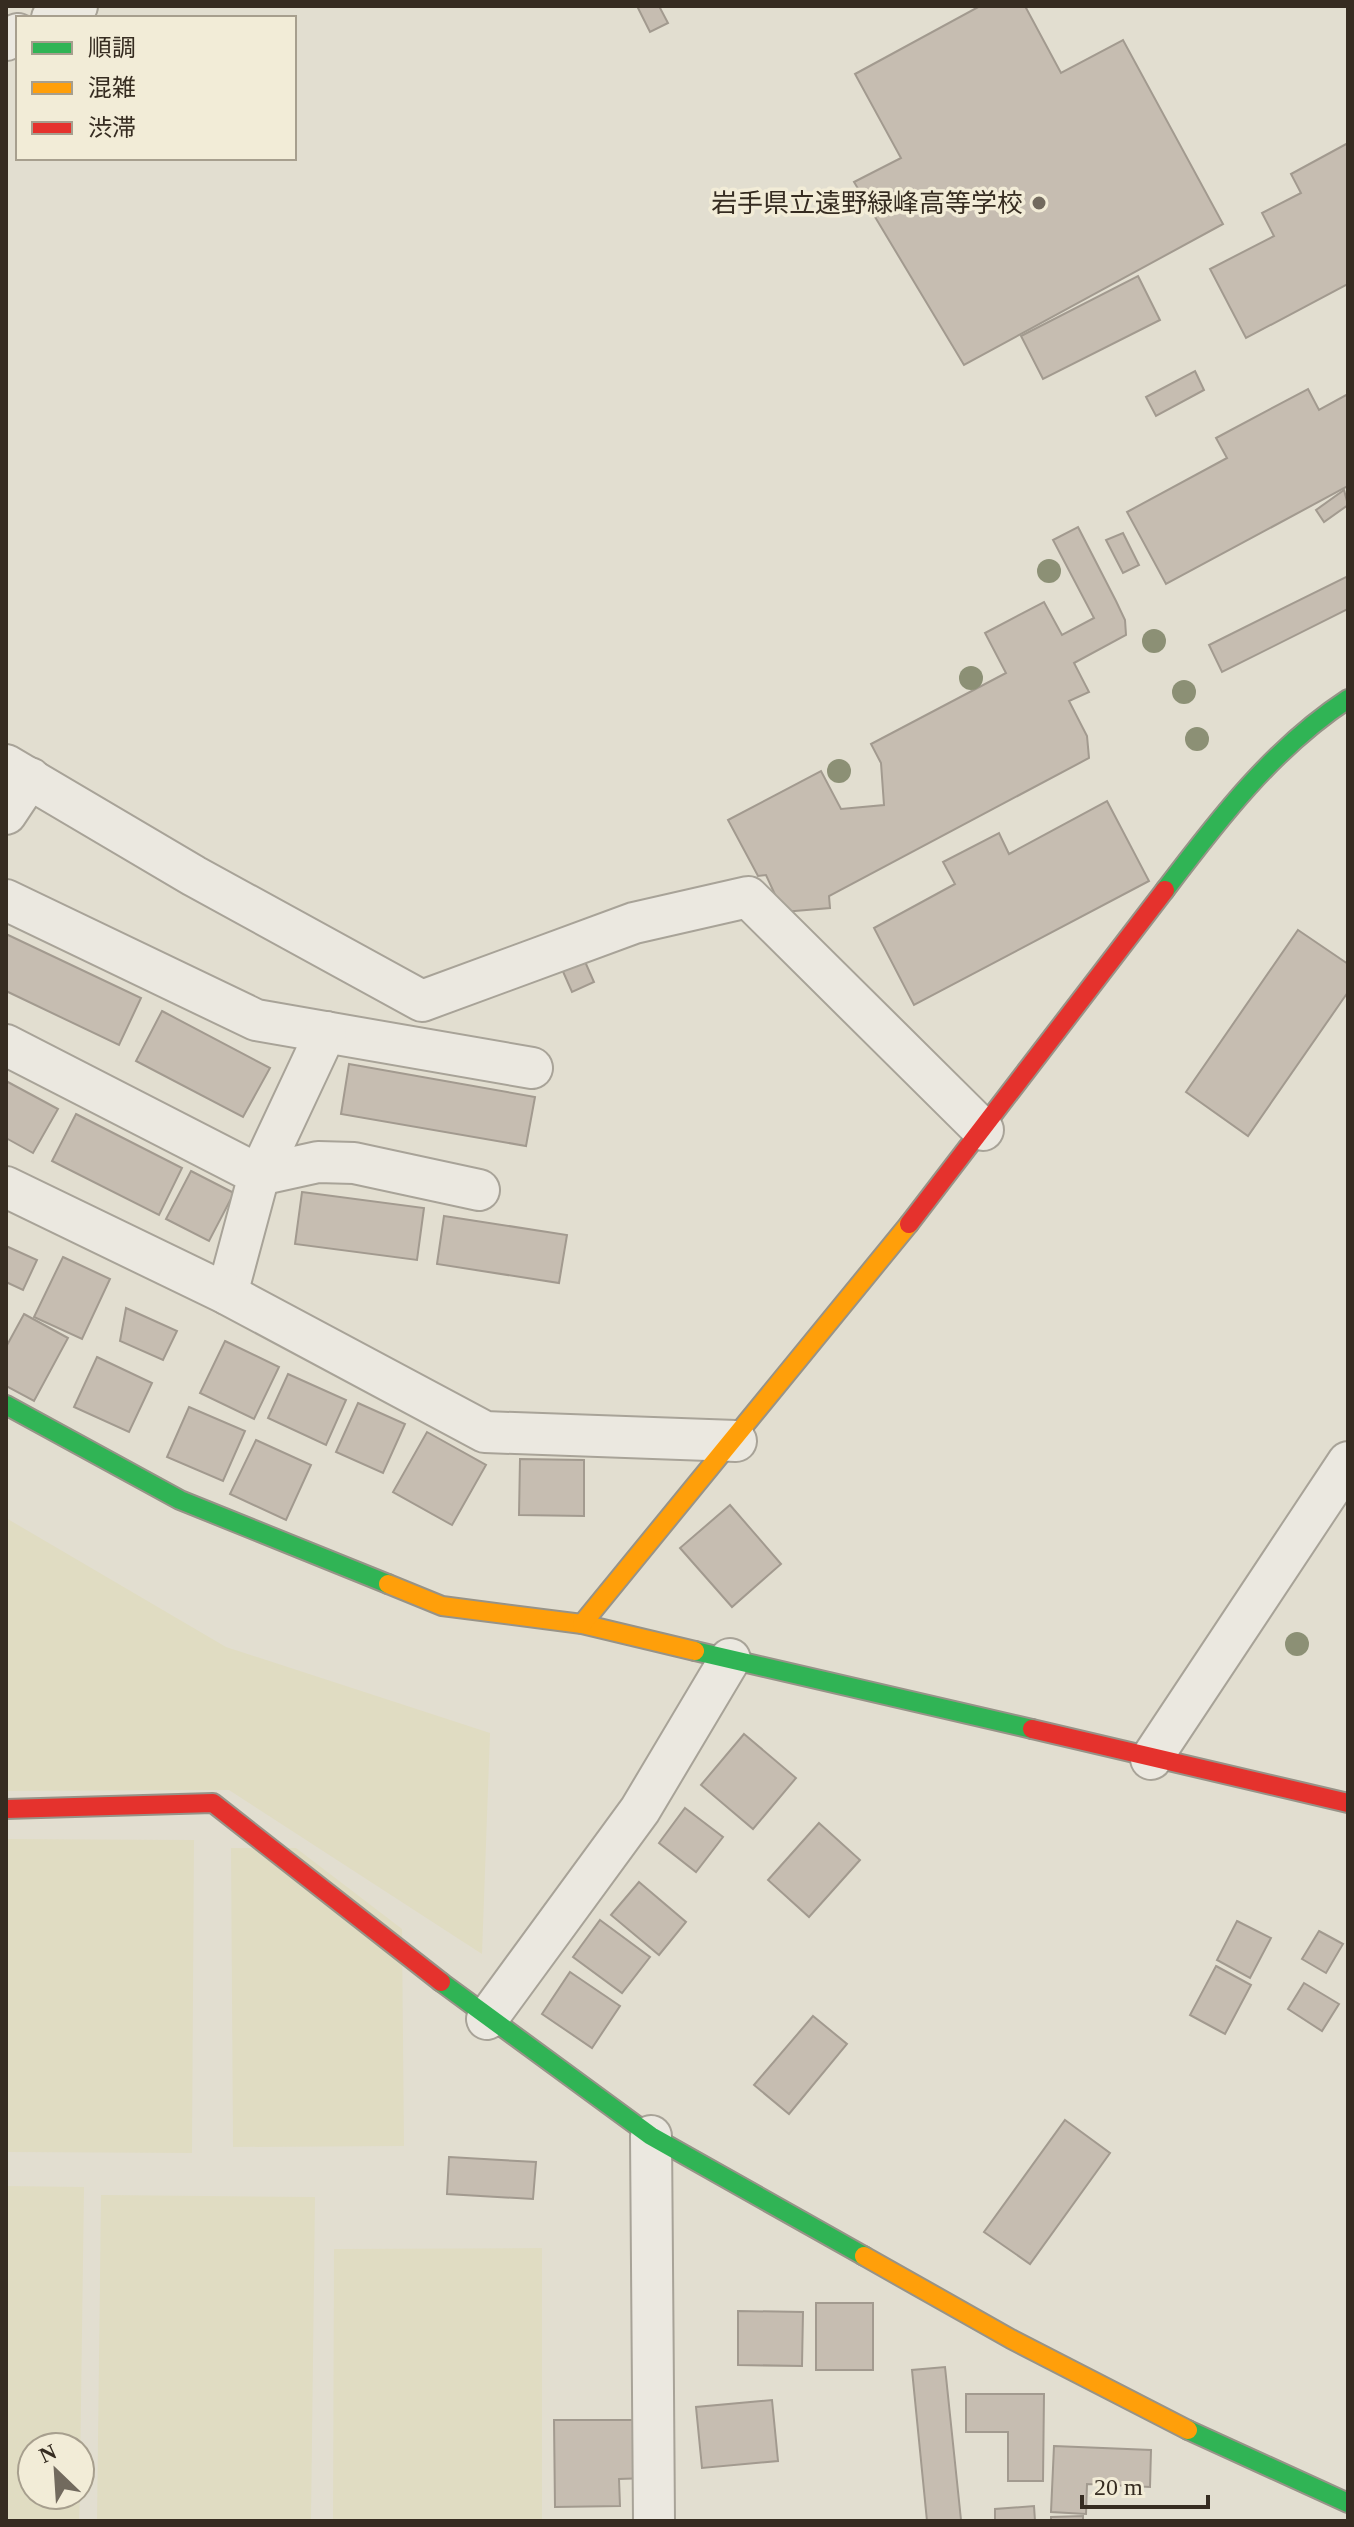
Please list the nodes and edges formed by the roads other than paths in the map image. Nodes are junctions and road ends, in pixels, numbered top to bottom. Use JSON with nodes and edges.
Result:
{"nodes":[{"id":1,"x":77,"y":6,"type":"edge"},
{"id":2,"x":56,"y":16,"type":"edge"},
{"id":3,"x":1348,"y":699,"type":"edge"},
{"id":4,"x":18,"y":771,"type":"edge"},
{"id":5,"x":6,"y":814,"type":"edge"},
{"id":6,"x":6,"y":900,"type":"edge"},
{"id":7,"x":326,"y":1032,"type":"junction"},
{"id":8,"x":6,"y":1045,"type":"edge"},
{"id":9,"x":532,"y":1068,"type":"dead end"},
{"id":10,"x":983,"y":1130,"type":"junction"},
{"id":11,"x":259,"y":1175,"type":"junction"},
{"id":12,"x":6,"y":1187,"type":"edge"},
{"id":13,"x":479,"y":1190,"type":"dead end"},
{"id":14,"x":227,"y":1294,"type":"junction"},
{"id":15,"x":6,"y":1405,"type":"edge"},
{"id":16,"x":736,"y":1441,"type":"junction"},
{"id":17,"x":1348,"y":1462,"type":"edge"},
{"id":18,"x":582,"y":1624,"type":"junction"},
{"id":19,"x":730,"y":1659,"type":"junction"},
{"id":20,"x":1151,"y":1759,"type":"junction"},
{"id":21,"x":1348,"y":1803,"type":"edge"},
{"id":22,"x":6,"y":1809,"type":"edge"},
{"id":23,"x":487,"y":2019,"type":"junction"},
{"id":24,"x":651,"y":2136,"type":"junction"},
{"id":25,"x":1348,"y":2503,"type":"edge"},
{"id":26,"x":654,"y":2521,"type":"edge"}],
"edges":[{"from":1,"to":2,"type":"street"},
{"from":3,"to":10,"type":"street"},
{"from":4,"to":5,"type":"street"},
{"from":4,"to":10,"type":"street"},
{"from":6,"to":7,"type":"street"},
{"from":7,"to":9,"type":"street"},
{"from":7,"to":11,"type":"street"},
{"from":8,"to":11,"type":"street"},
{"from":10,"to":16,"type":"street"},
{"from":11,"to":13,"type":"street"},
{"from":11,"to":14,"type":"street"},
{"from":12,"to":14,"type":"street"},
{"from":14,"to":16,"type":"street"},
{"from":15,"to":18,"type":"street"},
{"from":16,"to":18,"type":"street"},
{"from":17,"to":20,"type":"street"},
{"from":18,"to":19,"type":"street"},
{"from":19,"to":20,"type":"street"},
{"from":19,"to":23,"type":"street"},
{"from":20,"to":21,"type":"street"},
{"from":22,"to":23,"type":"street"},
{"from":23,"to":24,"type":"street"},
{"from":24,"to":25,"type":"street"},
{"from":24,"to":26,"type":"street"}]}
